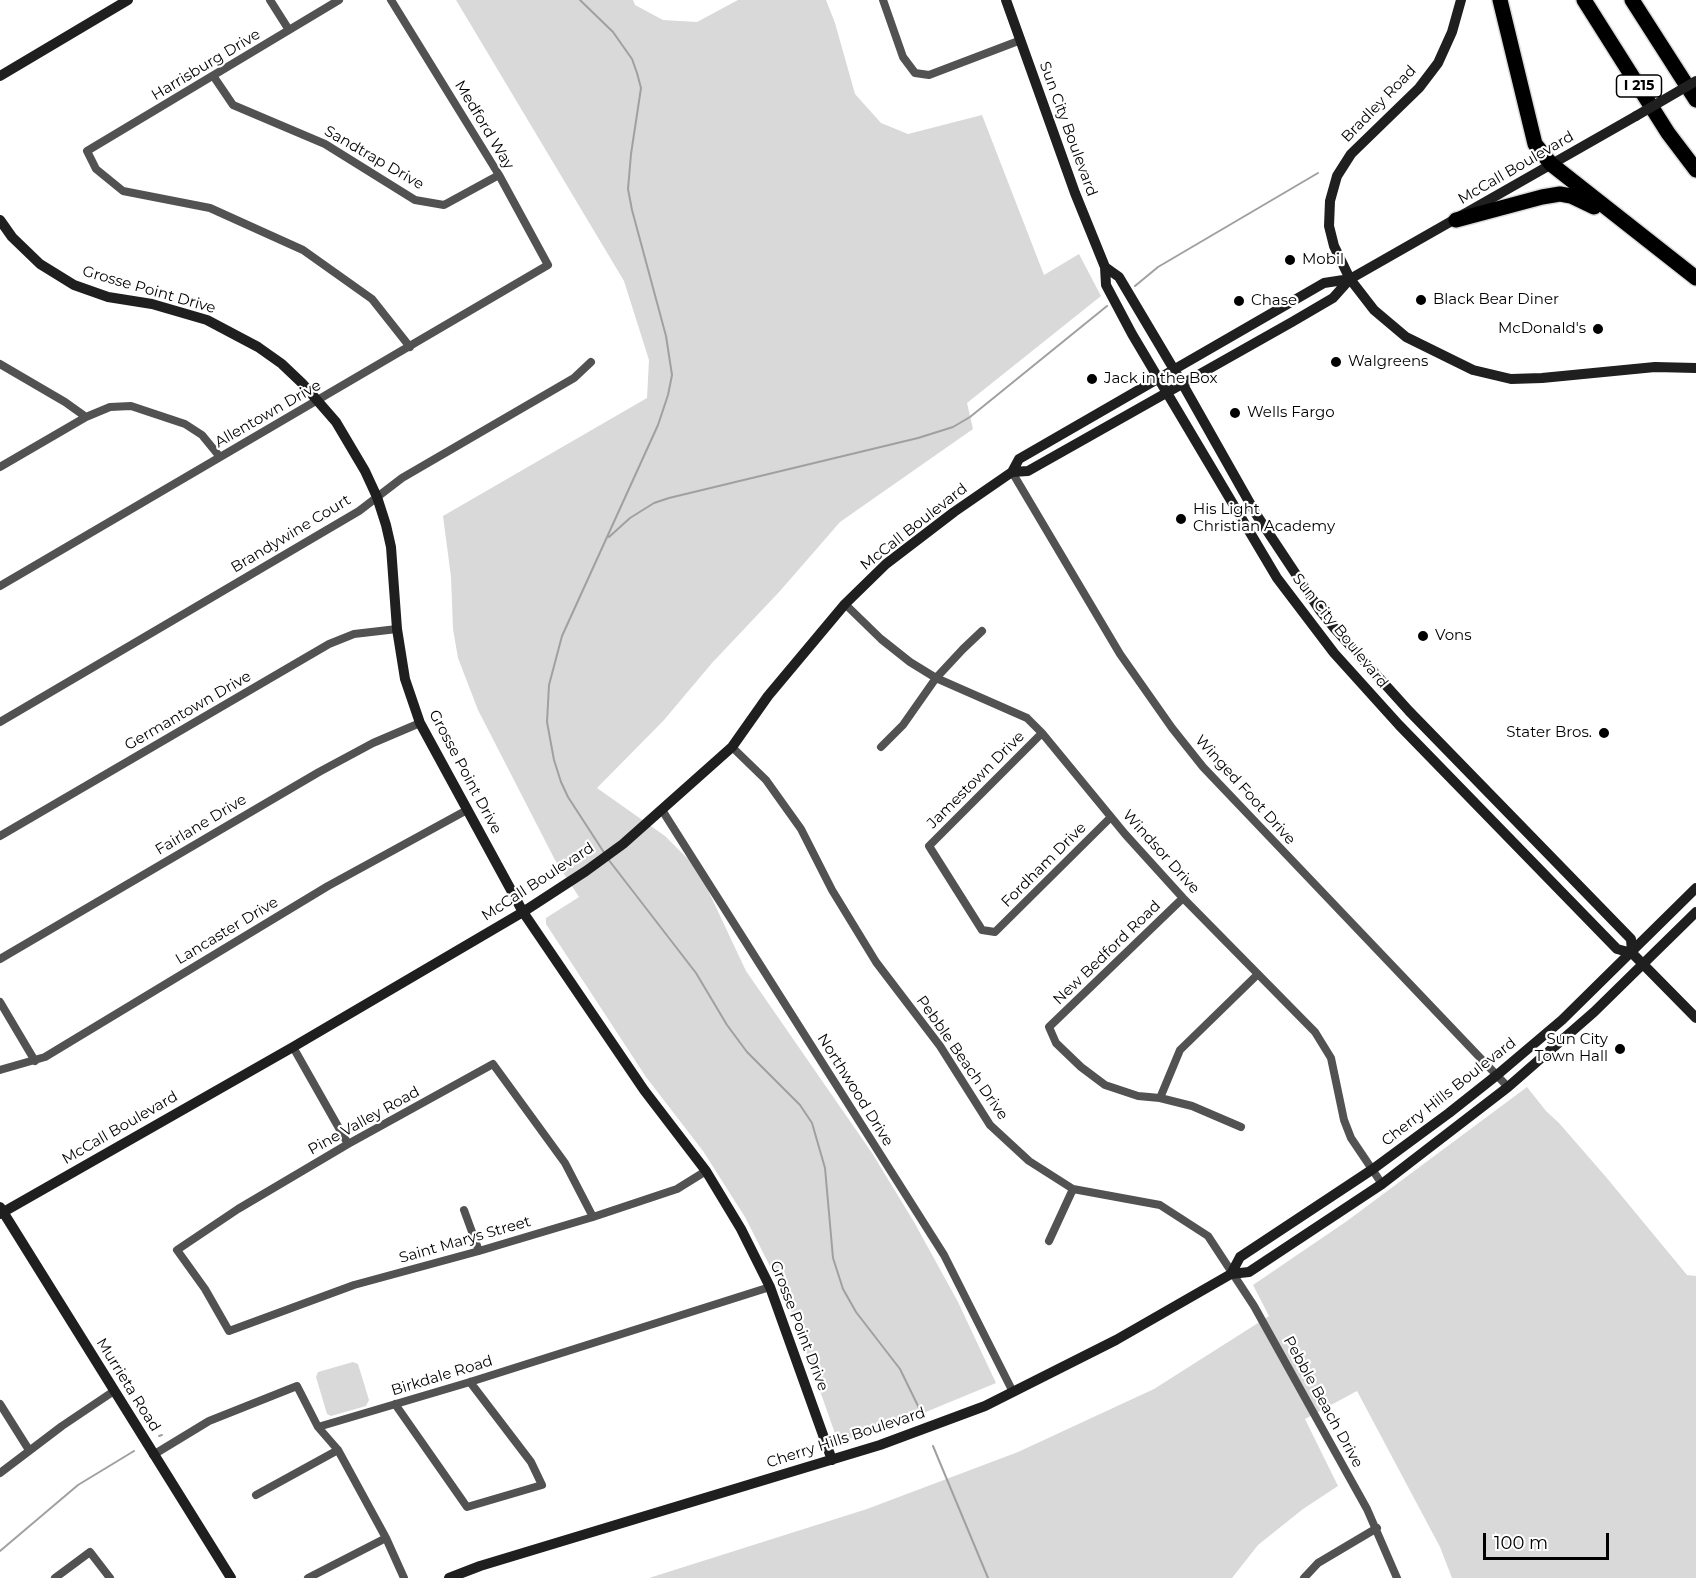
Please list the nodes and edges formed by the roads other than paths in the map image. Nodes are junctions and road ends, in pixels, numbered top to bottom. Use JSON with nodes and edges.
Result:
{"nodes":[{"id":1,"x":128,"y":0,"type":"edge"},
{"id":2,"x":270,"y":0,"type":"edge"},
{"id":3,"x":339,"y":0,"type":"edge"},
{"id":4,"x":883,"y":0,"type":"edge"},
{"id":5,"x":1006,"y":0,"type":"edge"},
{"id":6,"x":1461,"y":0,"type":"edge"},
{"id":7,"x":1500,"y":0,"type":"edge"},
{"id":8,"x":1584,"y":0,"type":"edge"},
{"id":9,"x":1632,"y":0,"type":"edge"},
{"id":10,"x":392,"y":1,"type":"edge"},
{"id":11,"x":289,"y":30,"type":"junction"},
{"id":12,"x":1020,"y":40,"type":"junction"},
{"id":13,"x":0,"y":76,"type":"edge"},
{"id":14,"x":214,"y":77,"type":"junction"},
{"id":15,"x":1696,"y":81,"type":"edge"},
{"id":16,"x":1696,"y":100,"type":"edge"},
{"id":17,"x":1551,"y":164,"type":"junction"},
{"id":18,"x":1696,"y":170,"type":"edge"},
{"id":19,"x":499,"y":175,"type":"junction"},
{"id":20,"x":1619,"y":219,"type":"junction"},
{"id":21,"x":0,"y":220,"type":"edge"},
{"id":22,"x":1456,"y":220,"type":"junction"},
{"id":23,"x":548,"y":265,"type":"joint"},
{"id":24,"x":1105,"y":267,"type":"junction"},
{"id":25,"x":1696,"y":278,"type":"edge"},
{"id":26,"x":1350,"y":279,"type":"junction"},
{"id":27,"x":410,"y":347,"type":"junction"},
{"id":28,"x":591,"y":362,"type":"dead end"},
{"id":29,"x":0,"y":364,"type":"edge"},
{"id":30,"x":1696,"y":368,"type":"edge"},
{"id":31,"x":1174,"y":369,"type":"junction"},
{"id":32,"x":1159,"y":378,"type":"junction"},
{"id":33,"x":1182,"y":383,"type":"junction"},
{"id":34,"x":1167,"y":392,"type":"junction"},
{"id":35,"x":318,"y":400,"type":"junction"},
{"id":36,"x":86,"y":417,"type":"junction"},
{"id":37,"x":220,"y":457,"type":"junction"},
{"id":38,"x":0,"y":467,"type":"edge"},
{"id":39,"x":1012,"y":472,"type":"junction"},
{"id":40,"x":376,"y":496,"type":"junction"},
{"id":41,"x":0,"y":586,"type":"edge"},
{"id":42,"x":846,"y":604,"type":"junction"},
{"id":43,"x":397,"y":628,"type":"junction"},
{"id":44,"x":982,"y":631,"type":"dead end"},
{"id":45,"x":936,"y":678,"type":"junction"},
{"id":46,"x":0,"y":722,"type":"edge"},
{"id":47,"x":420,"y":723,"type":"junction"},
{"id":48,"x":1042,"y":733,"type":"junction"},
{"id":49,"x":732,"y":747,"type":"junction"},
{"id":50,"x":881,"y":747,"type":"dead end"},
{"id":51,"x":468,"y":810,"type":"junction"},
{"id":52,"x":662,"y":810,"type":"junction"},
{"id":53,"x":1111,"y":817,"type":"junction"},
{"id":54,"x":0,"y":836,"type":"edge"},
{"id":55,"x":1696,"y":888,"type":"edge"},
{"id":56,"x":1183,"y":898,"type":"junction"},
{"id":57,"x":523,"y":912,"type":"junction"},
{"id":58,"x":1696,"y":912,"type":"edge"},
{"id":59,"x":995,"y":932,"type":"joint"},
{"id":60,"x":1632,"y":952,"type":"junction"},
{"id":61,"x":0,"y":959,"type":"edge"},
{"id":62,"x":1644,"y":965,"type":"junction"},
{"id":63,"x":1258,"y":974,"type":"junction"},
{"id":64,"x":0,"y":1002,"type":"edge"},
{"id":65,"x":1696,"y":1018,"type":"edge"},
{"id":66,"x":293,"y":1047,"type":"junction"},
{"id":67,"x":35,"y":1061,"type":"junction"},
{"id":68,"x":0,"y":1070,"type":"edge"},
{"id":69,"x":1497,"y":1075,"type":"junction"},
{"id":70,"x":1508,"y":1087,"type":"junction"},
{"id":71,"x":1160,"y":1098,"type":"junction"},
{"id":72,"x":1241,"y":1127,"type":"dead end"},
{"id":73,"x":348,"y":1144,"type":"junction"},
{"id":74,"x":1373,"y":1169,"type":"junction"},
{"id":75,"x":706,"y":1171,"type":"junction"},
{"id":76,"x":1382,"y":1184,"type":"junction"},
{"id":77,"x":1073,"y":1189,"type":"junction"},
{"id":78,"x":464,"y":1210,"type":"dead end"},
{"id":79,"x":1,"y":1211,"type":"edge"},
{"id":80,"x":593,"y":1216,"type":"junction"},
{"id":81,"x":1049,"y":1241,"type":"dead end"},
{"id":82,"x":479,"y":1251,"type":"junction"},
{"id":83,"x":1232,"y":1274,"type":"junction"},
{"id":84,"x":770,"y":1287,"type":"junction"},
{"id":85,"x":229,"y":1331,"type":"joint"},
{"id":86,"x":470,"y":1382,"type":"junction"},
{"id":87,"x":114,"y":1391,"type":"junction"},
{"id":88,"x":1013,"y":1392,"type":"junction"},
{"id":89,"x":0,"y":1404,"type":"edge"},
{"id":90,"x":394,"y":1404,"type":"junction"},
{"id":91,"x":318,"y":1427,"type":"junction"},
{"id":92,"x":29,"y":1450,"type":"junction"},
{"id":93,"x":338,"y":1450,"type":"junction"},
{"id":94,"x":153,"y":1455,"type":"junction"},
{"id":95,"x":832,"y":1460,"type":"junction"},
{"id":96,"x":0,"y":1473,"type":"edge"},
{"id":97,"x":256,"y":1495,"type":"dead end"},
{"id":98,"x":1377,"y":1528,"type":"junction"},
{"id":99,"x":386,"y":1538,"type":"junction"},
{"id":100,"x":55,"y":1578,"type":"edge"},
{"id":101,"x":110,"y":1578,"type":"edge"},
{"id":102,"x":231,"y":1578,"type":"edge"},
{"id":103,"x":308,"y":1578,"type":"edge"},
{"id":104,"x":404,"y":1578,"type":"edge"},
{"id":105,"x":449,"y":1578,"type":"edge"},
{"id":106,"x":1304,"y":1578,"type":"edge"},
{"id":107,"x":1397,"y":1578,"type":"edge"}],
"edges":[{"from":1,"to":13,"type":"street"},
{"from":2,"to":11,"type":"street"},
{"from":3,"to":11,"type":"street","name":"Harrisburg Drive"},
{"from":4,"to":12,"type":"street"},
{"from":5,"to":12,"type":"street","name":"Sun City Boulevard"},
{"from":6,"to":26,"type":"street","name":"Bradley Road"},
{"from":7,"to":17,"type":"highway"},
{"from":8,"to":18,"type":"highway","number":"I 215"},
{"from":9,"to":16,"type":"highway","number":"I 215"},
{"from":10,"to":19,"type":"street","name":"Medford Way"},
{"from":11,"to":14,"type":"street","name":"Harrisburg Drive"},
{"from":12,"to":24,"type":"street","name":"Sun City Boulevard"},
{"from":14,"to":19,"type":"street","name":"Sandtrap Drive"},
{"from":14,"to":27,"type":"street","name":"Harrisburg Drive"},
{"from":15,"to":17,"type":"street","name":"McCall Boulevard","bridge":true},
{"from":17,"to":20,"type":"highway"},
{"from":17,"to":22,"type":"street","name":"McCall Boulevard"},
{"from":19,"to":23,"type":"street","name":"Medford Way"},
{"from":20,"to":22,"type":"highway"},
{"from":20,"to":25,"type":"highway"},
{"from":21,"to":35,"type":"street","name":"Grosse Point Drive"},
{"from":22,"to":26,"type":"street","name":"McCall Boulevard"},
{"from":23,"to":27,"type":"street","name":"Allentown Drive"},
{"from":24,"to":31,"type":"street","name":"Sun City Boulevard"},
{"from":24,"to":32,"type":"street","name":"Sun City Boulevard"},
{"from":26,"to":30,"type":"street","name":"Bradley Road"},
{"from":26,"to":31,"type":"street","name":"McCall Boulevard"},
{"from":26,"to":33,"type":"street","name":"McCall Boulevard"},
{"from":27,"to":35,"type":"street","name":"Allentown Drive"},
{"from":28,"to":40,"type":"street","name":"Brandywine Court"},
{"from":29,"to":36,"type":"street"},
{"from":31,"to":32,"type":"street","name":"McCall Boulevard"},
{"from":31,"to":33,"type":"street","name":"Sun City Boulevard"},
{"from":32,"to":34,"type":"street","name":"Sun City Boulevard"},
{"from":32,"to":39,"type":"street","name":"McCall Boulevard"},
{"from":33,"to":34,"type":"street","name":"McCall Boulevard"},
{"from":33,"to":60,"type":"street","name":"Sun City Boulevard"},
{"from":34,"to":39,"type":"street","name":"McCall Boulevard"},
{"from":34,"to":60,"type":"street","name":"Sun City Boulevard"},
{"from":35,"to":37,"type":"street","name":"Allentown Drive"},
{"from":35,"to":40,"type":"street","name":"Grosse Point Drive"},
{"from":36,"to":37,"type":"street"},
{"from":36,"to":38,"type":"street"},
{"from":37,"to":41,"type":"street","name":"Allentown Drive"},
{"from":39,"to":42,"type":"street","name":"McCall Boulevard"},
{"from":39,"to":69,"type":"street","name":"Winged Foot Drive"},
{"from":40,"to":43,"type":"street","name":"Grosse Point Drive"},
{"from":40,"to":46,"type":"street","name":"Brandywine Court"},
{"from":42,"to":45,"type":"street","name":"Windsor Drive"},
{"from":42,"to":49,"type":"street","name":"McCall Boulevard"},
{"from":43,"to":47,"type":"street","name":"Grosse Point Drive"},
{"from":43,"to":54,"type":"street","name":"Germantown Drive"},
{"from":44,"to":45,"type":"street"},
{"from":45,"to":48,"type":"street","name":"Windsor Drive"},
{"from":45,"to":50,"type":"street"},
{"from":47,"to":51,"type":"street","name":"Grosse Point Drive"},
{"from":47,"to":61,"type":"street","name":"Fairlane Drive"},
{"from":48,"to":53,"type":"street","name":"Windsor Drive"},
{"from":48,"to":59,"type":"street","name":"Jamestown Drive"},
{"from":49,"to":52,"type":"street","name":"McCall Boulevard"},
{"from":49,"to":77,"type":"street","name":"Pebble Beach Drive"},
{"from":51,"to":57,"type":"street","name":"Grosse Point Drive"},
{"from":51,"to":67,"type":"street","name":"Lancaster Drive"},
{"from":52,"to":57,"type":"street","name":"McCall Boulevard"},
{"from":52,"to":88,"type":"street","name":"Northwood Drive"},
{"from":53,"to":56,"type":"street","name":"Windsor Drive"},
{"from":53,"to":59,"type":"street","name":"Fordham Drive"},
{"from":55,"to":60,"type":"street","name":"Cherry Hills Boulevard"},
{"from":56,"to":63,"type":"street","name":"Windsor Drive"},
{"from":56,"to":71,"type":"street","name":"New Bedford Road"},
{"from":57,"to":66,"type":"street","name":"McCall Boulevard"},
{"from":57,"to":75,"type":"street","name":"Grosse Point Drive"},
{"from":58,"to":62,"type":"street","name":"Cherry Hills Boulevard"},
{"from":60,"to":62,"type":"street","name":"Sun City Boulevard"},
{"from":60,"to":69,"type":"street","name":"Cherry Hills Boulevard"},
{"from":62,"to":65,"type":"street","name":"Sun City Boulevard"},
{"from":62,"to":70,"type":"street","name":"Cherry Hills Boulevard"},
{"from":63,"to":71,"type":"street"},
{"from":63,"to":74,"type":"street","name":"Windsor Drive"},
{"from":64,"to":67,"type":"street"},
{"from":66,"to":73,"type":"street"},
{"from":66,"to":79,"type":"street","name":"McCall Boulevard"},
{"from":67,"to":68,"type":"street","name":"Lancaster Drive"},
{"from":69,"to":70,"type":"street","name":"Winged Foot Drive"},
{"from":69,"to":74,"type":"street","name":"Cherry Hills Boulevard"},
{"from":70,"to":76,"type":"street","name":"Cherry Hills Boulevard"},
{"from":71,"to":72,"type":"street"},
{"from":73,"to":80,"type":"street","name":"Pine Valley Road"},
{"from":73,"to":85,"type":"street","name":"Pine Valley Road"},
{"from":74,"to":76,"type":"street","name":"Windsor Drive"},
{"from":74,"to":83,"type":"street","name":"Cherry Hills Boulevard"},
{"from":75,"to":80,"type":"street","name":"Saint Marys Street"},
{"from":75,"to":84,"type":"street","name":"Grosse Point Drive"},
{"from":76,"to":83,"type":"street","name":"Cherry Hills Boulevard"},
{"from":77,"to":81,"type":"street"},
{"from":77,"to":83,"type":"street","name":"Pebble Beach Drive"},
{"from":78,"to":82,"type":"street"},
{"from":79,"to":87,"type":"street","name":"Murrieta Road"},
{"from":80,"to":82,"type":"street","name":"Saint Marys Street"},
{"from":82,"to":85,"type":"street","name":"Saint Marys Street"},
{"from":83,"to":88,"type":"street","name":"Cherry Hills Boulevard"},
{"from":83,"to":98,"type":"street","name":"Pebble Beach Drive"},
{"from":84,"to":86,"type":"street","name":"Birkdale Road"},
{"from":84,"to":95,"type":"street","name":"Grosse Point Drive"},
{"from":86,"to":90,"type":"street","name":"Birkdale Road"},
{"from":86,"to":90,"type":"street"},
{"from":87,"to":92,"type":"street"},
{"from":87,"to":94,"type":"street","name":"Murrieta Road"},
{"from":88,"to":95,"type":"street","name":"Cherry Hills Boulevard"},
{"from":89,"to":92,"type":"street"},
{"from":90,"to":91,"type":"street","name":"Birkdale Road"},
{"from":91,"to":93,"type":"street"},
{"from":91,"to":94,"type":"street"},
{"from":92,"to":96,"type":"street"},
{"from":93,"to":97,"type":"street"},
{"from":93,"to":99,"type":"street"},
{"from":94,"to":102,"type":"street","name":"Murrieta Road"},
{"from":95,"to":105,"type":"street","name":"Cherry Hills Boulevard"},
{"from":98,"to":106,"type":"street"},
{"from":98,"to":107,"type":"street","name":"Pebble Beach Drive"},
{"from":99,"to":103,"type":"street"},
{"from":99,"to":104,"type":"street"},
{"from":100,"to":101,"type":"street"}]}
